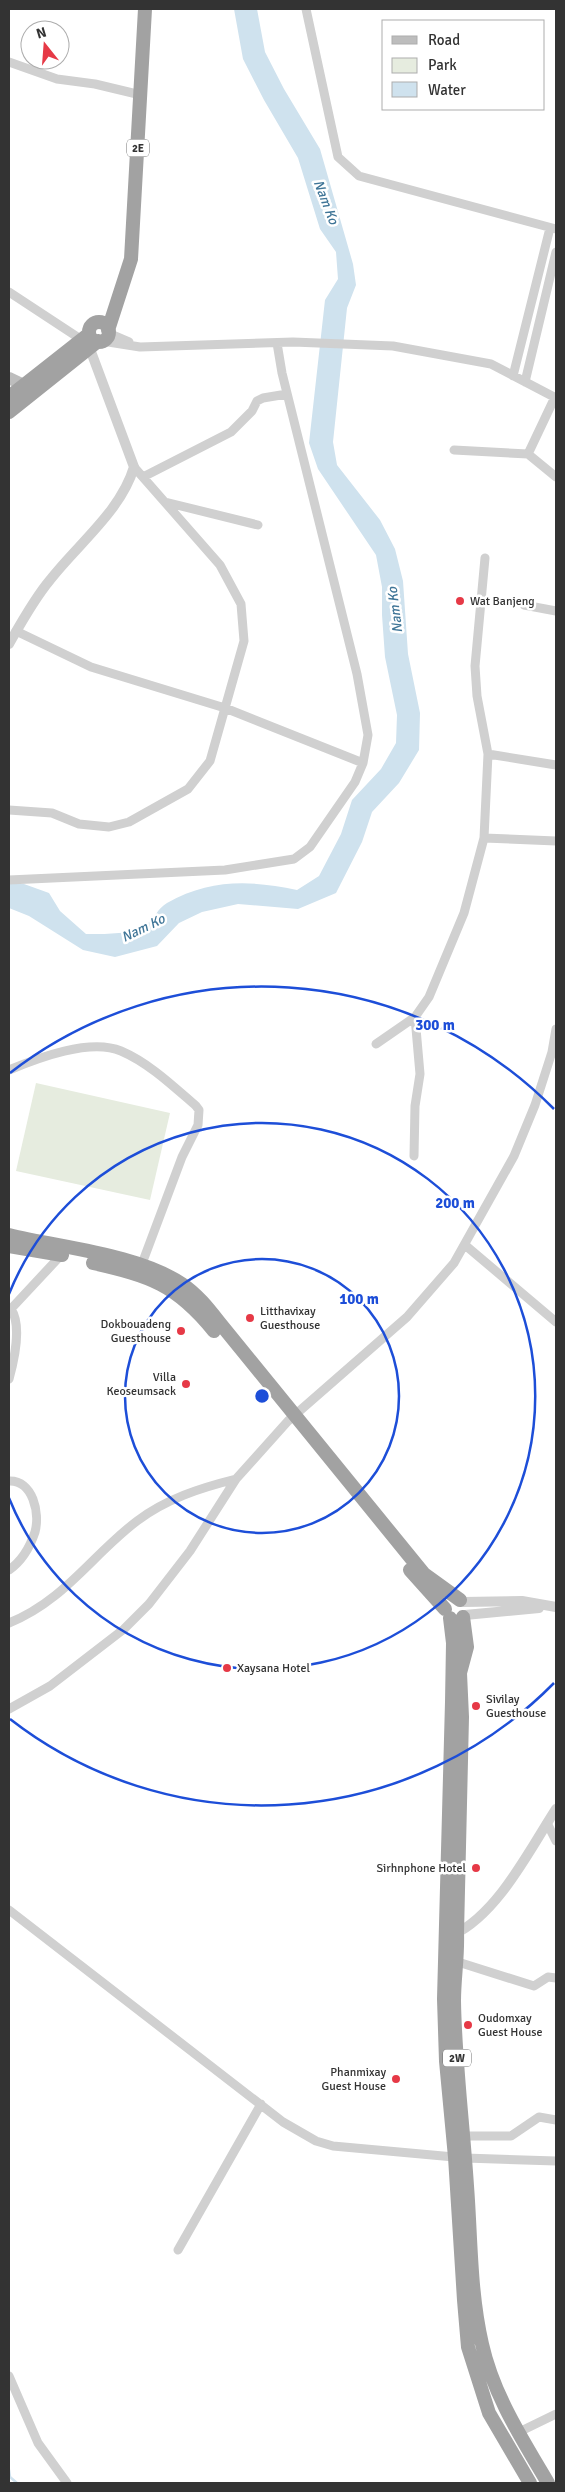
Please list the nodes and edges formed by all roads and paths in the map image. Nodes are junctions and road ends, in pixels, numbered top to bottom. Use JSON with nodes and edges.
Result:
{"nodes":[{"id":1,"x":145,"y":9,"type":"edge"},
{"id":2,"x":306,"y":9,"type":"edge"},
{"id":3,"x":9,"y":62,"type":"edge"},
{"id":4,"x":141,"y":95,"type":"junction"},
{"id":5,"x":553,"y":228,"type":"edge"},
{"id":6,"x":556,"y":252,"type":"edge"},
{"id":7,"x":9,"y":292,"type":"edge"},
{"id":8,"x":97,"y":336,"type":"junction"},
{"id":9,"x":277,"y":343,"type":"junction"},
{"id":10,"x":513,"y":376,"type":"junction"},
{"id":11,"x":9,"y":378,"type":"edge"},
{"id":12,"x":525,"y":382,"type":"junction"},
{"id":13,"x":30,"y":388,"type":"junction"},
{"id":14,"x":287,"y":394,"type":"junction"},
{"id":15,"x":9,"y":397,"type":"edge"},
{"id":16,"x":555,"y":398,"type":"edge"},
{"id":17,"x":9,"y":412,"type":"edge"},
{"id":18,"x":454,"y":450,"type":"dead end"},
{"id":19,"x":528,"y":454,"type":"junction"},
{"id":20,"x":134,"y":467,"type":"junction"},
{"id":21,"x":143,"y":477,"type":"junction"},
{"id":22,"x":556,"y":477,"type":"edge"},
{"id":23,"x":165,"y":502,"type":"junction"},
{"id":24,"x":258,"y":525,"type":"dead end"},
{"id":25,"x":485,"y":558,"type":"dead end"},
{"id":26,"x":524,"y":605,"type":"dead end"},
{"id":27,"x":556,"y":611,"type":"edge"},
{"id":28,"x":16,"y":631,"type":"junction"},
{"id":29,"x":9,"y":644,"type":"edge"},
{"id":30,"x":225,"y":708,"type":"junction"},
{"id":31,"x":488,"y":754,"type":"junction"},
{"id":32,"x":362,"y":764,"type":"junction"},
{"id":33,"x":556,"y":765,"type":"edge"},
{"id":34,"x":9,"y":810,"type":"edge"},
{"id":35,"x":484,"y":838,"type":"junction"},
{"id":36,"x":556,"y":841,"type":"edge"},
{"id":37,"x":9,"y":880,"type":"edge"},
{"id":38,"x":414,"y":1017,"type":"junction"},
{"id":39,"x":556,"y":1029,"type":"edge"},
{"id":40,"x":376,"y":1044,"type":"dead end"},
{"id":41,"x":9,"y":1070,"type":"edge"},
{"id":42,"x":414,"y":1156,"type":"dead end"},
{"id":43,"x":9,"y":1235,"type":"edge"},
{"id":44,"x":465,"y":1245,"type":"junction"},
{"id":45,"x":9,"y":1246,"type":"edge"},
{"id":46,"x":64,"y":1251,"type":"junction"},
{"id":47,"x":140,"y":1269,"type":"junction"},
{"id":48,"x":10,"y":1310,"type":"edge"},
{"id":49,"x":556,"y":1322,"type":"edge"},
{"id":50,"x":9,"y":1378,"type":"edge"},
{"id":51,"x":292,"y":1418,"type":"junction"},
{"id":52,"x":236,"y":1479,"type":"junction"},
{"id":53,"x":9,"y":1481,"type":"edge"},
{"id":54,"x":9,"y":1570,"type":"edge"},
{"id":55,"x":556,"y":1607,"type":"edge"},
{"id":56,"x":458,"y":1610,"type":"junction"},
{"id":57,"x":9,"y":1623,"type":"edge"},
{"id":58,"x":9,"y":1709,"type":"edge"},
{"id":59,"x":556,"y":1809,"type":"edge"},
{"id":60,"x":547,"y":1824,"type":"junction"},
{"id":61,"x":556,"y":1841,"type":"edge"},
{"id":62,"x":9,"y":1910,"type":"edge"},
{"id":63,"x":451,"y":1936,"type":"junction"},
{"id":64,"x":451,"y":1963,"type":"junction"},
{"id":65,"x":556,"y":1978,"type":"edge"},
{"id":66,"x":262,"y":2104,"type":"junction"},
{"id":67,"x":556,"y":2120,"type":"edge"},
{"id":68,"x":458,"y":2136,"type":"junction"},
{"id":69,"x":460,"y":2158,"type":"junction"},
{"id":70,"x":556,"y":2161,"type":"edge"},
{"id":71,"x":178,"y":2250,"type":"dead end"},
{"id":72,"x":9,"y":2376,"type":"edge"},
{"id":73,"x":556,"y":2414,"type":"edge"},
{"id":74,"x":518,"y":2432,"type":"junction"},
{"id":75,"x":540,"y":2470,"type":"junction"},
{"id":76,"x":527,"y":2478,"type":"edge"},
{"id":77,"x":67,"y":2483,"type":"edge"},
{"id":78,"x":548,"y":2483,"type":"edge"}],
"edges":[{"from":1,"to":4,"type":"highway","number":"2E"},
{"from":2,"to":5,"type":"street"},
{"from":3,"to":4,"type":"street"},
{"from":4,"to":8,"type":"highway","number":"2E"},
{"from":5,"to":10,"type":"street"},
{"from":6,"to":12,"type":"street"},
{"from":7,"to":8,"type":"street"},
{"from":8,"to":9,"type":"street"},
{"from":8,"to":13,"type":"highway"},
{"from":8,"to":20,"type":"street"},
{"from":9,"to":10,"type":"street"},
{"from":9,"to":14,"type":"street"},
{"from":10,"to":12,"type":"street"},
{"from":11,"to":13,"type":"main road"},
{"from":12,"to":16,"type":"street"},
{"from":13,"to":15,"type":"highway"},
{"from":13,"to":17,"type":"highway"},
{"from":14,"to":21,"type":"street"},
{"from":14,"to":32,"type":"street"},
{"from":16,"to":19,"type":"street"},
{"from":18,"to":19,"type":"street"},
{"from":19,"to":22,"type":"street"},
{"from":20,"to":21,"type":"street"},
{"from":20,"to":28,"type":"street"},
{"from":21,"to":23,"type":"street"},
{"from":23,"to":24,"type":"street"},
{"from":23,"to":30,"type":"street"},
{"from":25,"to":31,"type":"street"},
{"from":26,"to":27,"type":"street"},
{"from":28,"to":29,"type":"street"},
{"from":28,"to":30,"type":"street"},
{"from":30,"to":32,"type":"street"},
{"from":30,"to":34,"type":"street"},
{"from":31,"to":33,"type":"street"},
{"from":31,"to":35,"type":"street"},
{"from":32,"to":37,"type":"street"},
{"from":35,"to":36,"type":"street"},
{"from":35,"to":38,"type":"street"},
{"from":38,"to":40,"type":"street"},
{"from":38,"to":42,"type":"street"},
{"from":39,"to":44,"type":"street"},
{"from":41,"to":47,"type":"street"},
{"from":43,"to":46,"type":"highway"},
{"from":44,"to":49,"type":"street"},
{"from":44,"to":51,"type":"street"},
{"from":45,"to":46,"type":"highway"},
{"from":46,"to":47,"type":"highway"},
{"from":46,"to":48,"type":"street"},
{"from":47,"to":51,"type":"highway"},
{"from":48,"to":50,"type":"street"},
{"from":51,"to":52,"type":"street"},
{"from":51,"to":56,"type":"highway"},
{"from":52,"to":57,"type":"street"},
{"from":52,"to":58,"type":"street"},
{"from":53,"to":54,"type":"street"},
{"from":55,"to":56,"type":"street"},
{"from":56,"to":63,"type":"highway","number":"2W"},
{"from":59,"to":60,"type":"street"},
{"from":60,"to":61,"type":"street"},
{"from":60,"to":63,"type":"street"},
{"from":62,"to":66,"type":"street"},
{"from":63,"to":64,"type":"highway","number":"2W"},
{"from":64,"to":65,"type":"street"},
{"from":64,"to":68,"type":"highway","number":"2W"},
{"from":66,"to":69,"type":"street"},
{"from":66,"to":71,"type":"street"},
{"from":67,"to":68,"type":"street"},
{"from":68,"to":69,"type":"highway","number":"2W"},
{"from":69,"to":70,"type":"street"},
{"from":69,"to":74,"type":"highway","number":"2W"},
{"from":69,"to":76,"type":"highway","number":"2W"},
{"from":72,"to":77,"type":"street"},
{"from":73,"to":74,"type":"street"},
{"from":74,"to":75,"type":"highway","number":"2W"},
{"from":75,"to":76,"type":"highway"},
{"from":75,"to":78,"type":"highway","number":"2W"}]}
